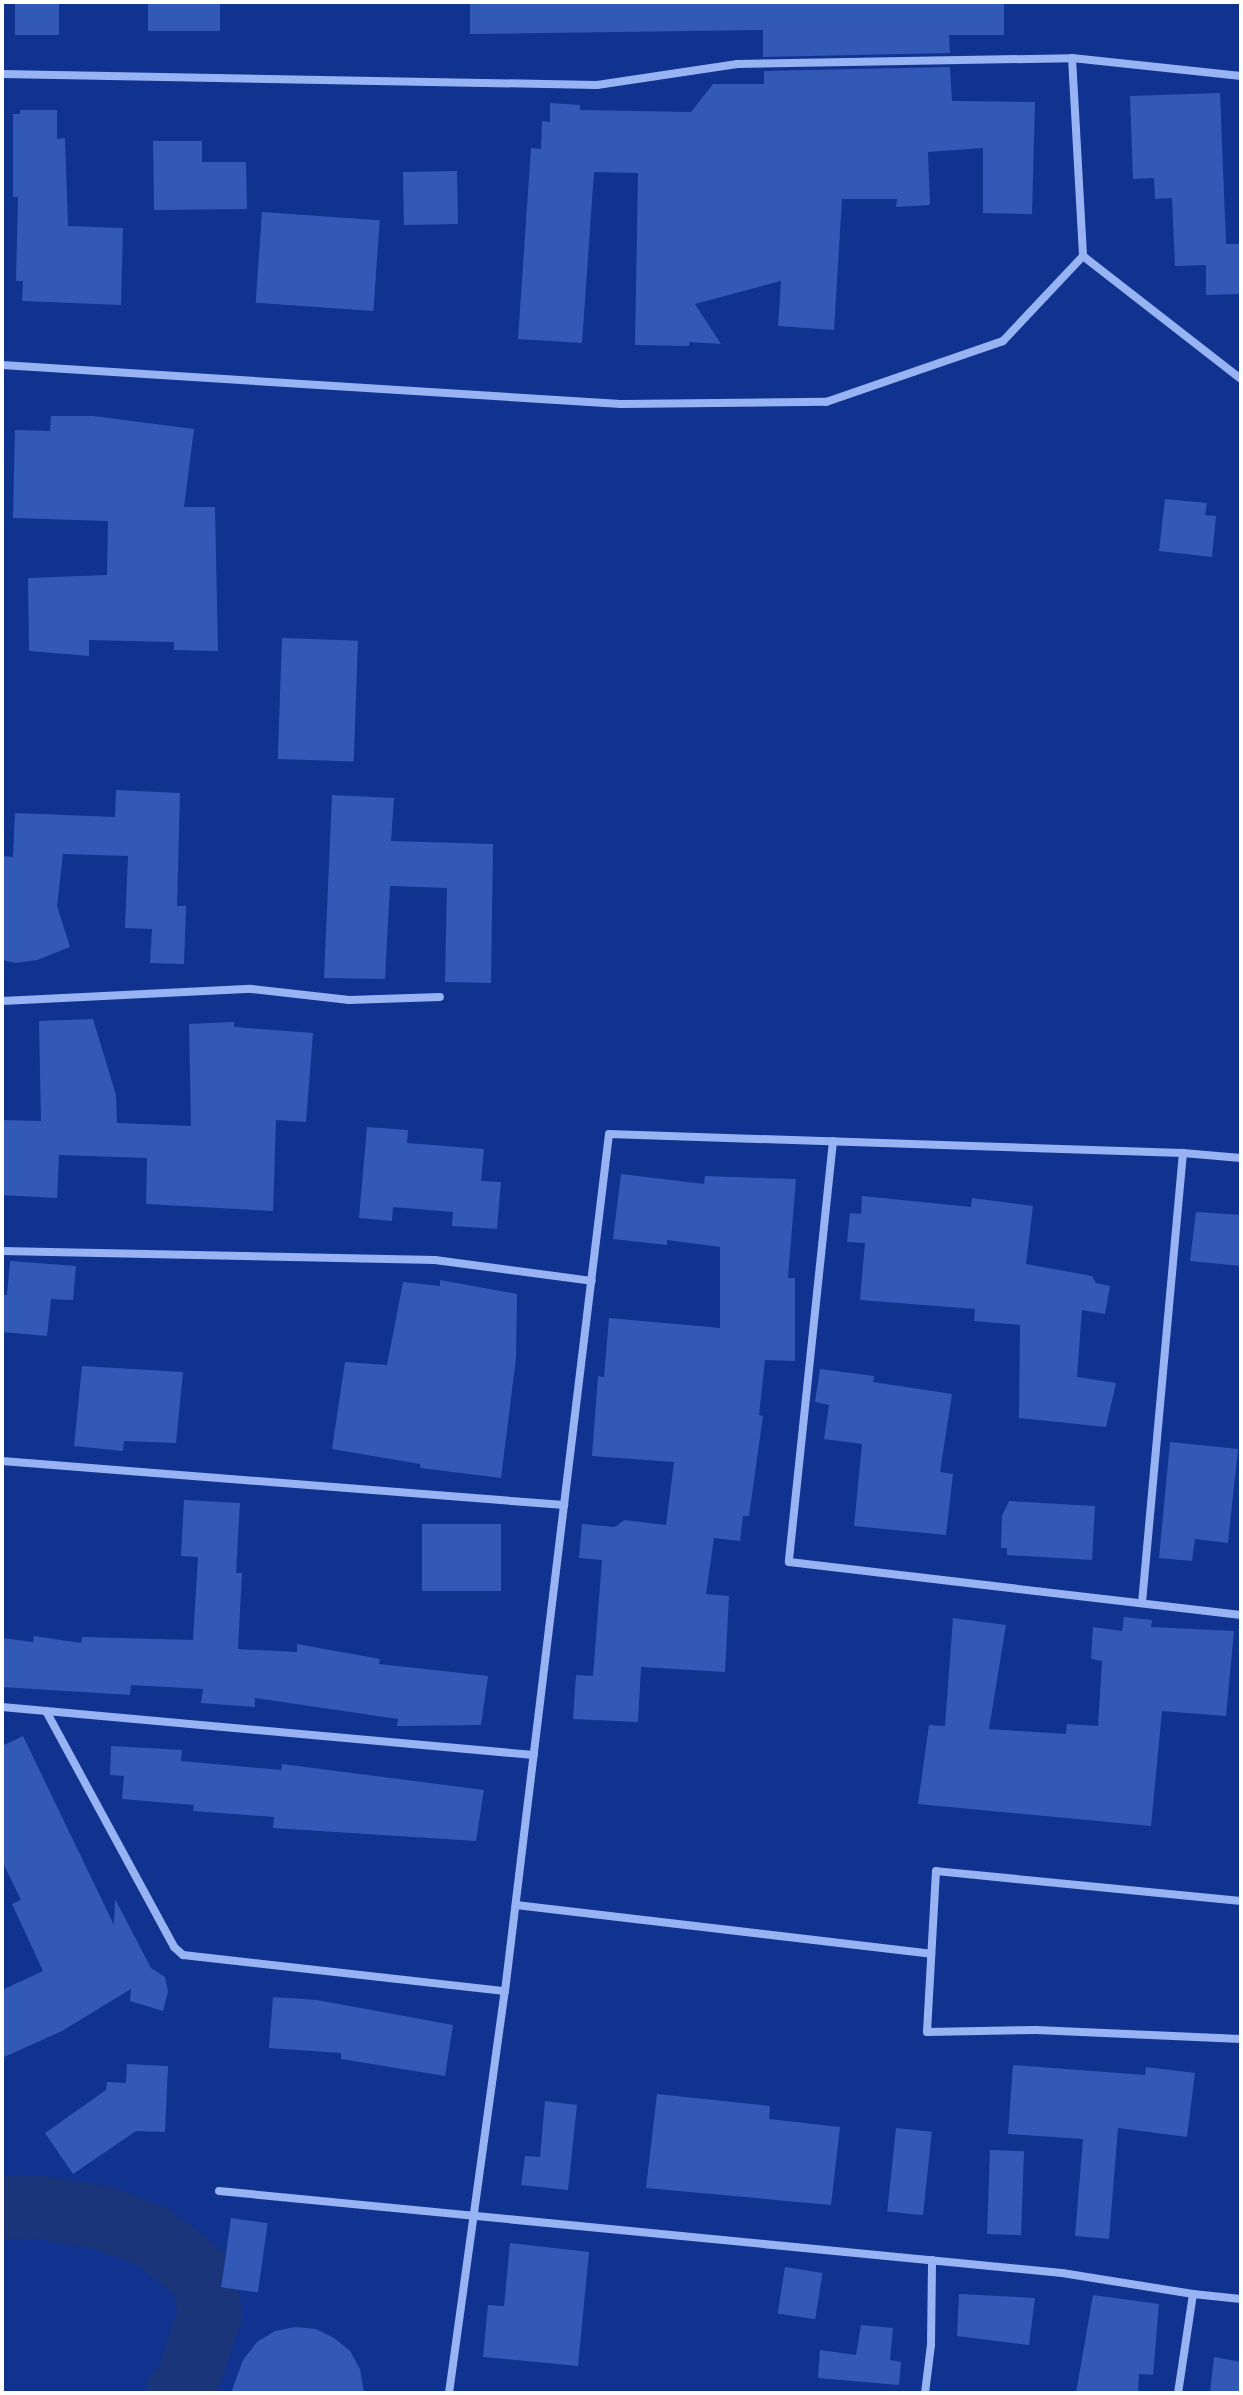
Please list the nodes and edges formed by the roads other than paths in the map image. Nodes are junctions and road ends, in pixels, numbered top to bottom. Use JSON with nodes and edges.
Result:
{"nodes":[{"id":1,"x":1072,"y":58,"type":"junction"},
{"id":2,"x":2,"y":74,"type":"edge"},
{"id":3,"x":1241,"y":76,"type":"edge"},
{"id":4,"x":1083,"y":256,"type":"junction"},
{"id":5,"x":2,"y":365,"type":"edge"},
{"id":6,"x":1241,"y":379,"type":"edge"},
{"id":7,"x":440,"y":997,"type":"dead end"},
{"id":8,"x":2,"y":1001,"type":"edge"},
{"id":9,"x":833,"y":1141,"type":"junction"},
{"id":10,"x":1183,"y":1153,"type":"junction"},
{"id":11,"x":1241,"y":1158,"type":"edge"},
{"id":12,"x":2,"y":1251,"type":"edge"},
{"id":13,"x":592,"y":1281,"type":"junction"},
{"id":14,"x":2,"y":1461,"type":"edge"},
{"id":15,"x":564,"y":1505,"type":"junction"},
{"id":16,"x":1142,"y":1603,"type":"junction"},
{"id":17,"x":1241,"y":1615,"type":"edge"},
{"id":18,"x":2,"y":1707,"type":"edge"},
{"id":19,"x":46,"y":1711,"type":"junction"},
{"id":20,"x":534,"y":1755,"type":"junction"},
{"id":21,"x":1241,"y":1901,"type":"edge"},
{"id":22,"x":516,"y":1905,"type":"junction"},
{"id":23,"x":931,"y":1954,"type":"junction"},
{"id":24,"x":505,"y":1991,"type":"junction"},
{"id":25,"x":1241,"y":2039,"type":"edge"},
{"id":26,"x":219,"y":2191,"type":"dead end"},
{"id":27,"x":474,"y":2215,"type":"junction"},
{"id":28,"x":932,"y":2260,"type":"junction"},
{"id":29,"x":1193,"y":2294,"type":"junction"},
{"id":30,"x":1241,"y":2299,"type":"edge"},
{"id":31,"x":449,"y":2393,"type":"edge"},
{"id":32,"x":925,"y":2393,"type":"edge"},
{"id":33,"x":1178,"y":2393,"type":"edge"}],
"edges":[{"from":1,"to":2,"type":"street"},
{"from":1,"to":3,"type":"street"},
{"from":1,"to":4,"type":"street"},
{"from":4,"to":5,"type":"street"},
{"from":4,"to":6,"type":"street"},
{"from":7,"to":8,"type":"street"},
{"from":9,"to":10,"type":"street"},
{"from":9,"to":13,"type":"street"},
{"from":9,"to":16,"type":"street"},
{"from":10,"to":11,"type":"street"},
{"from":10,"to":16,"type":"street"},
{"from":12,"to":13,"type":"street"},
{"from":13,"to":15,"type":"street"},
{"from":14,"to":15,"type":"street"},
{"from":15,"to":20,"type":"street"},
{"from":16,"to":17,"type":"street"},
{"from":18,"to":19,"type":"street"},
{"from":19,"to":20,"type":"street"},
{"from":19,"to":24,"type":"street"},
{"from":20,"to":22,"type":"street"},
{"from":21,"to":23,"type":"street"},
{"from":22,"to":23,"type":"street"},
{"from":22,"to":24,"type":"street"},
{"from":23,"to":25,"type":"street"},
{"from":24,"to":27,"type":"street"},
{"from":26,"to":27,"type":"street"},
{"from":27,"to":28,"type":"street"},
{"from":27,"to":31,"type":"street"},
{"from":28,"to":29,"type":"street"},
{"from":28,"to":32,"type":"street"},
{"from":29,"to":30,"type":"street"},
{"from":29,"to":33,"type":"street"}]}
